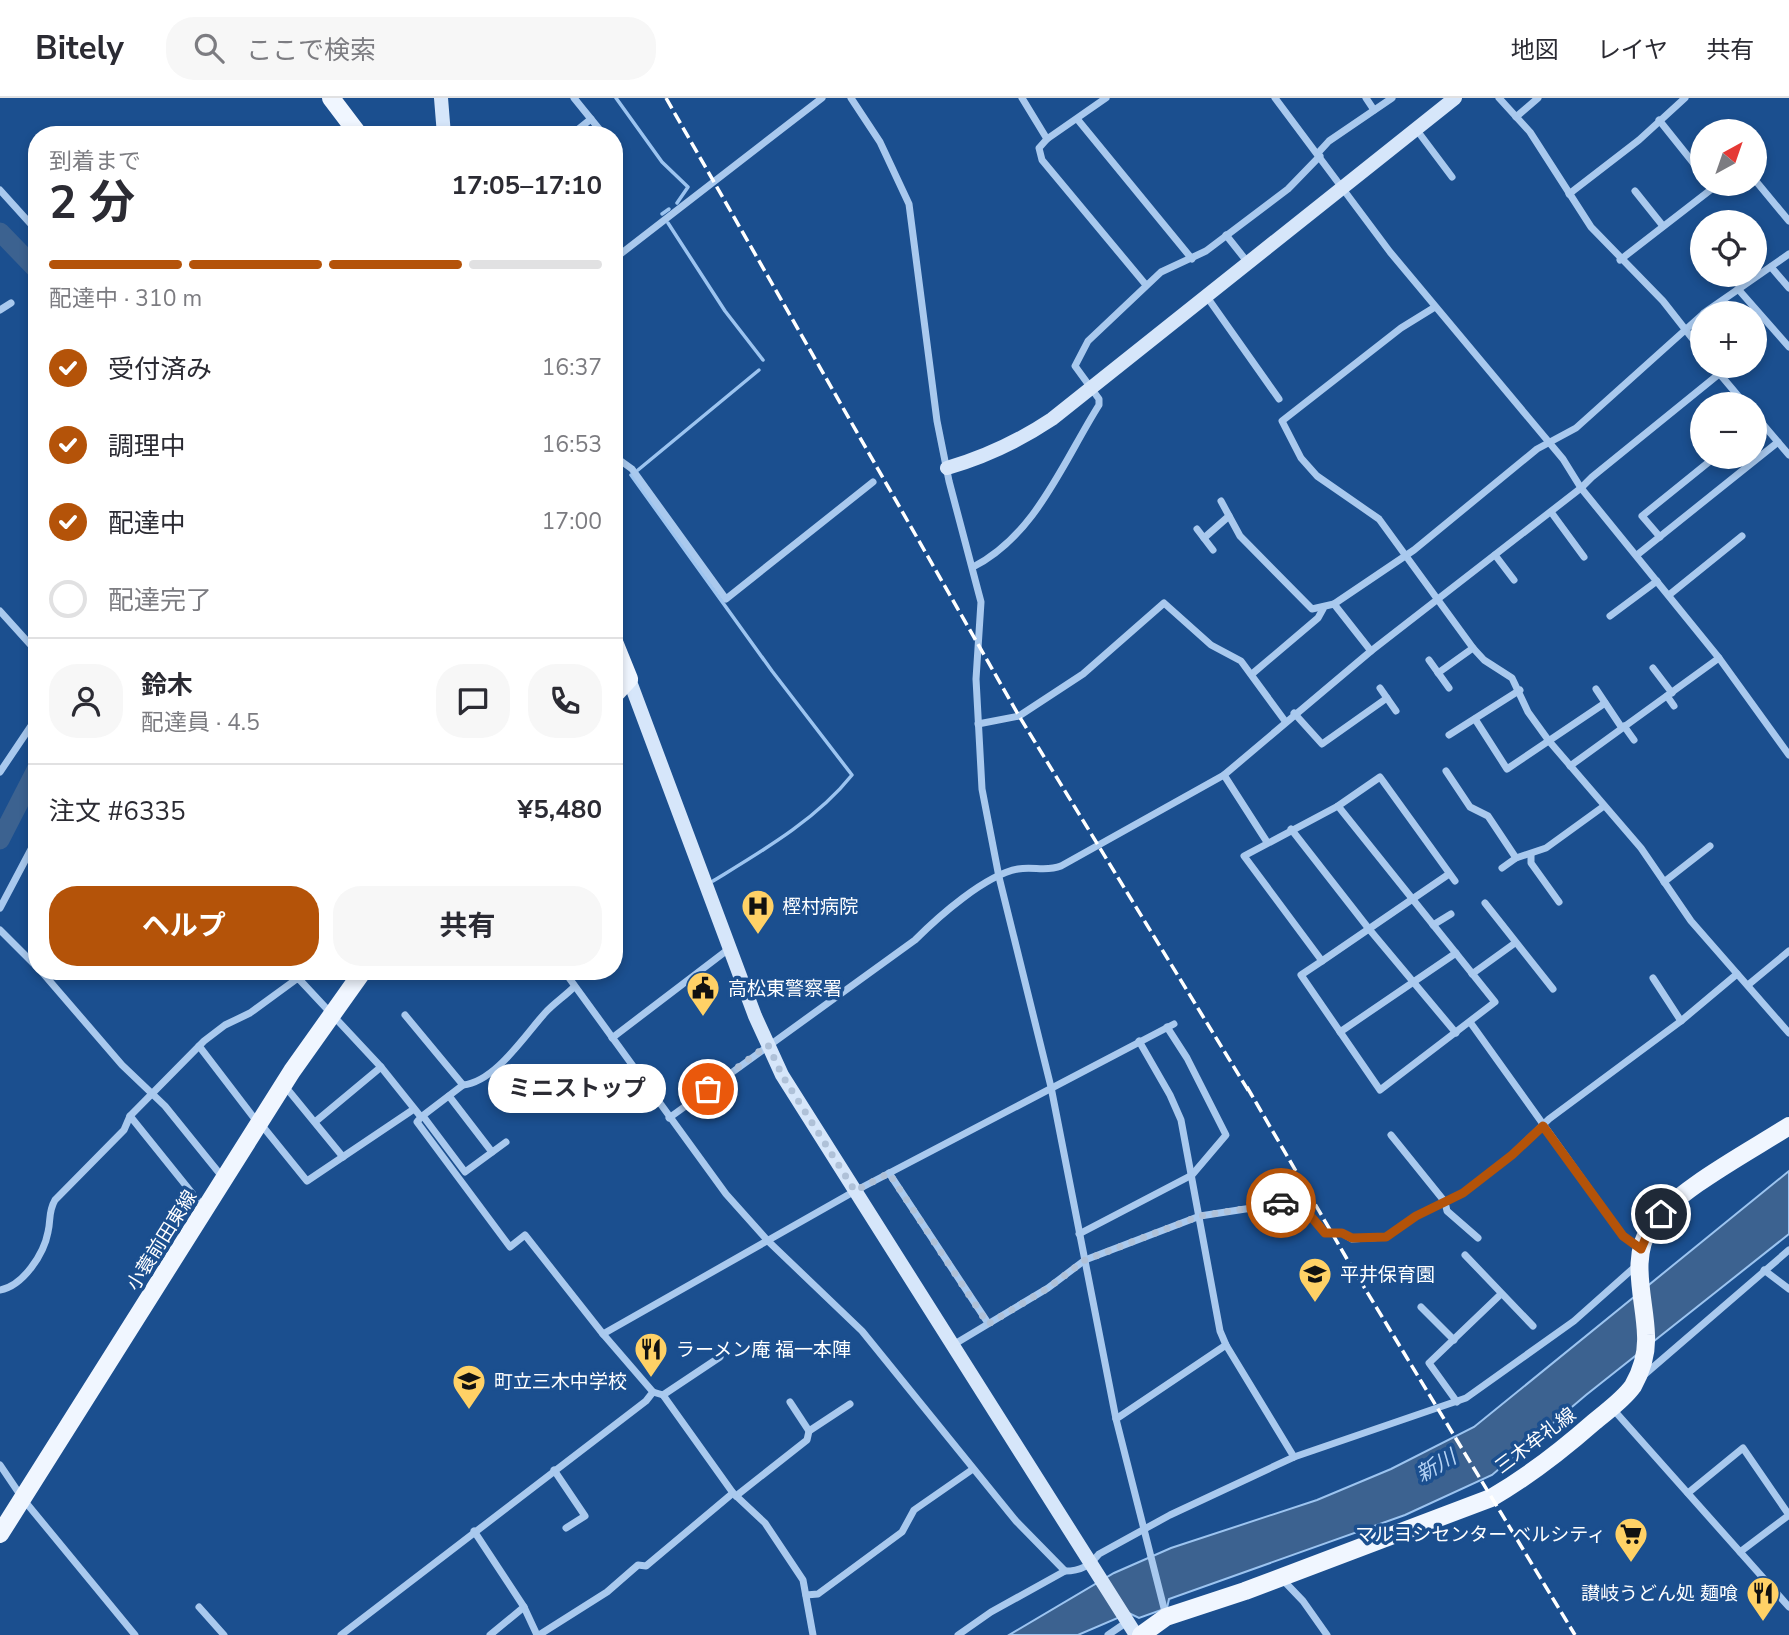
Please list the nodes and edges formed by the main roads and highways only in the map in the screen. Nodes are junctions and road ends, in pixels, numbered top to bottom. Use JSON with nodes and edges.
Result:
{"nodes":[{"id":1,"x":331,"y":98,"type":"edge"},
{"id":2,"x":352,"y":126,"type":"edge"},
{"id":3,"x":623,"y":664,"type":"edge"},
{"id":4,"x":623,"y":685,"type":"edge"},
{"id":5,"x":356,"y":980,"type":"edge"},
{"id":6,"x":1789,"y":1126,"type":"edge"},
{"id":7,"x":0,"y":1534,"type":"edge"},
{"id":8,"x":1132,"y":1627,"type":"edge"}],
"edges":[{"from":1,"to":2,"type":"main road"},
{"from":3,"to":4,"type":"main road"},
{"from":5,"to":7,"type":"main road","name":"小蓑前田東線"},
{"from":6,"to":8,"type":"main road","name":"三木牟礼線"}]}
